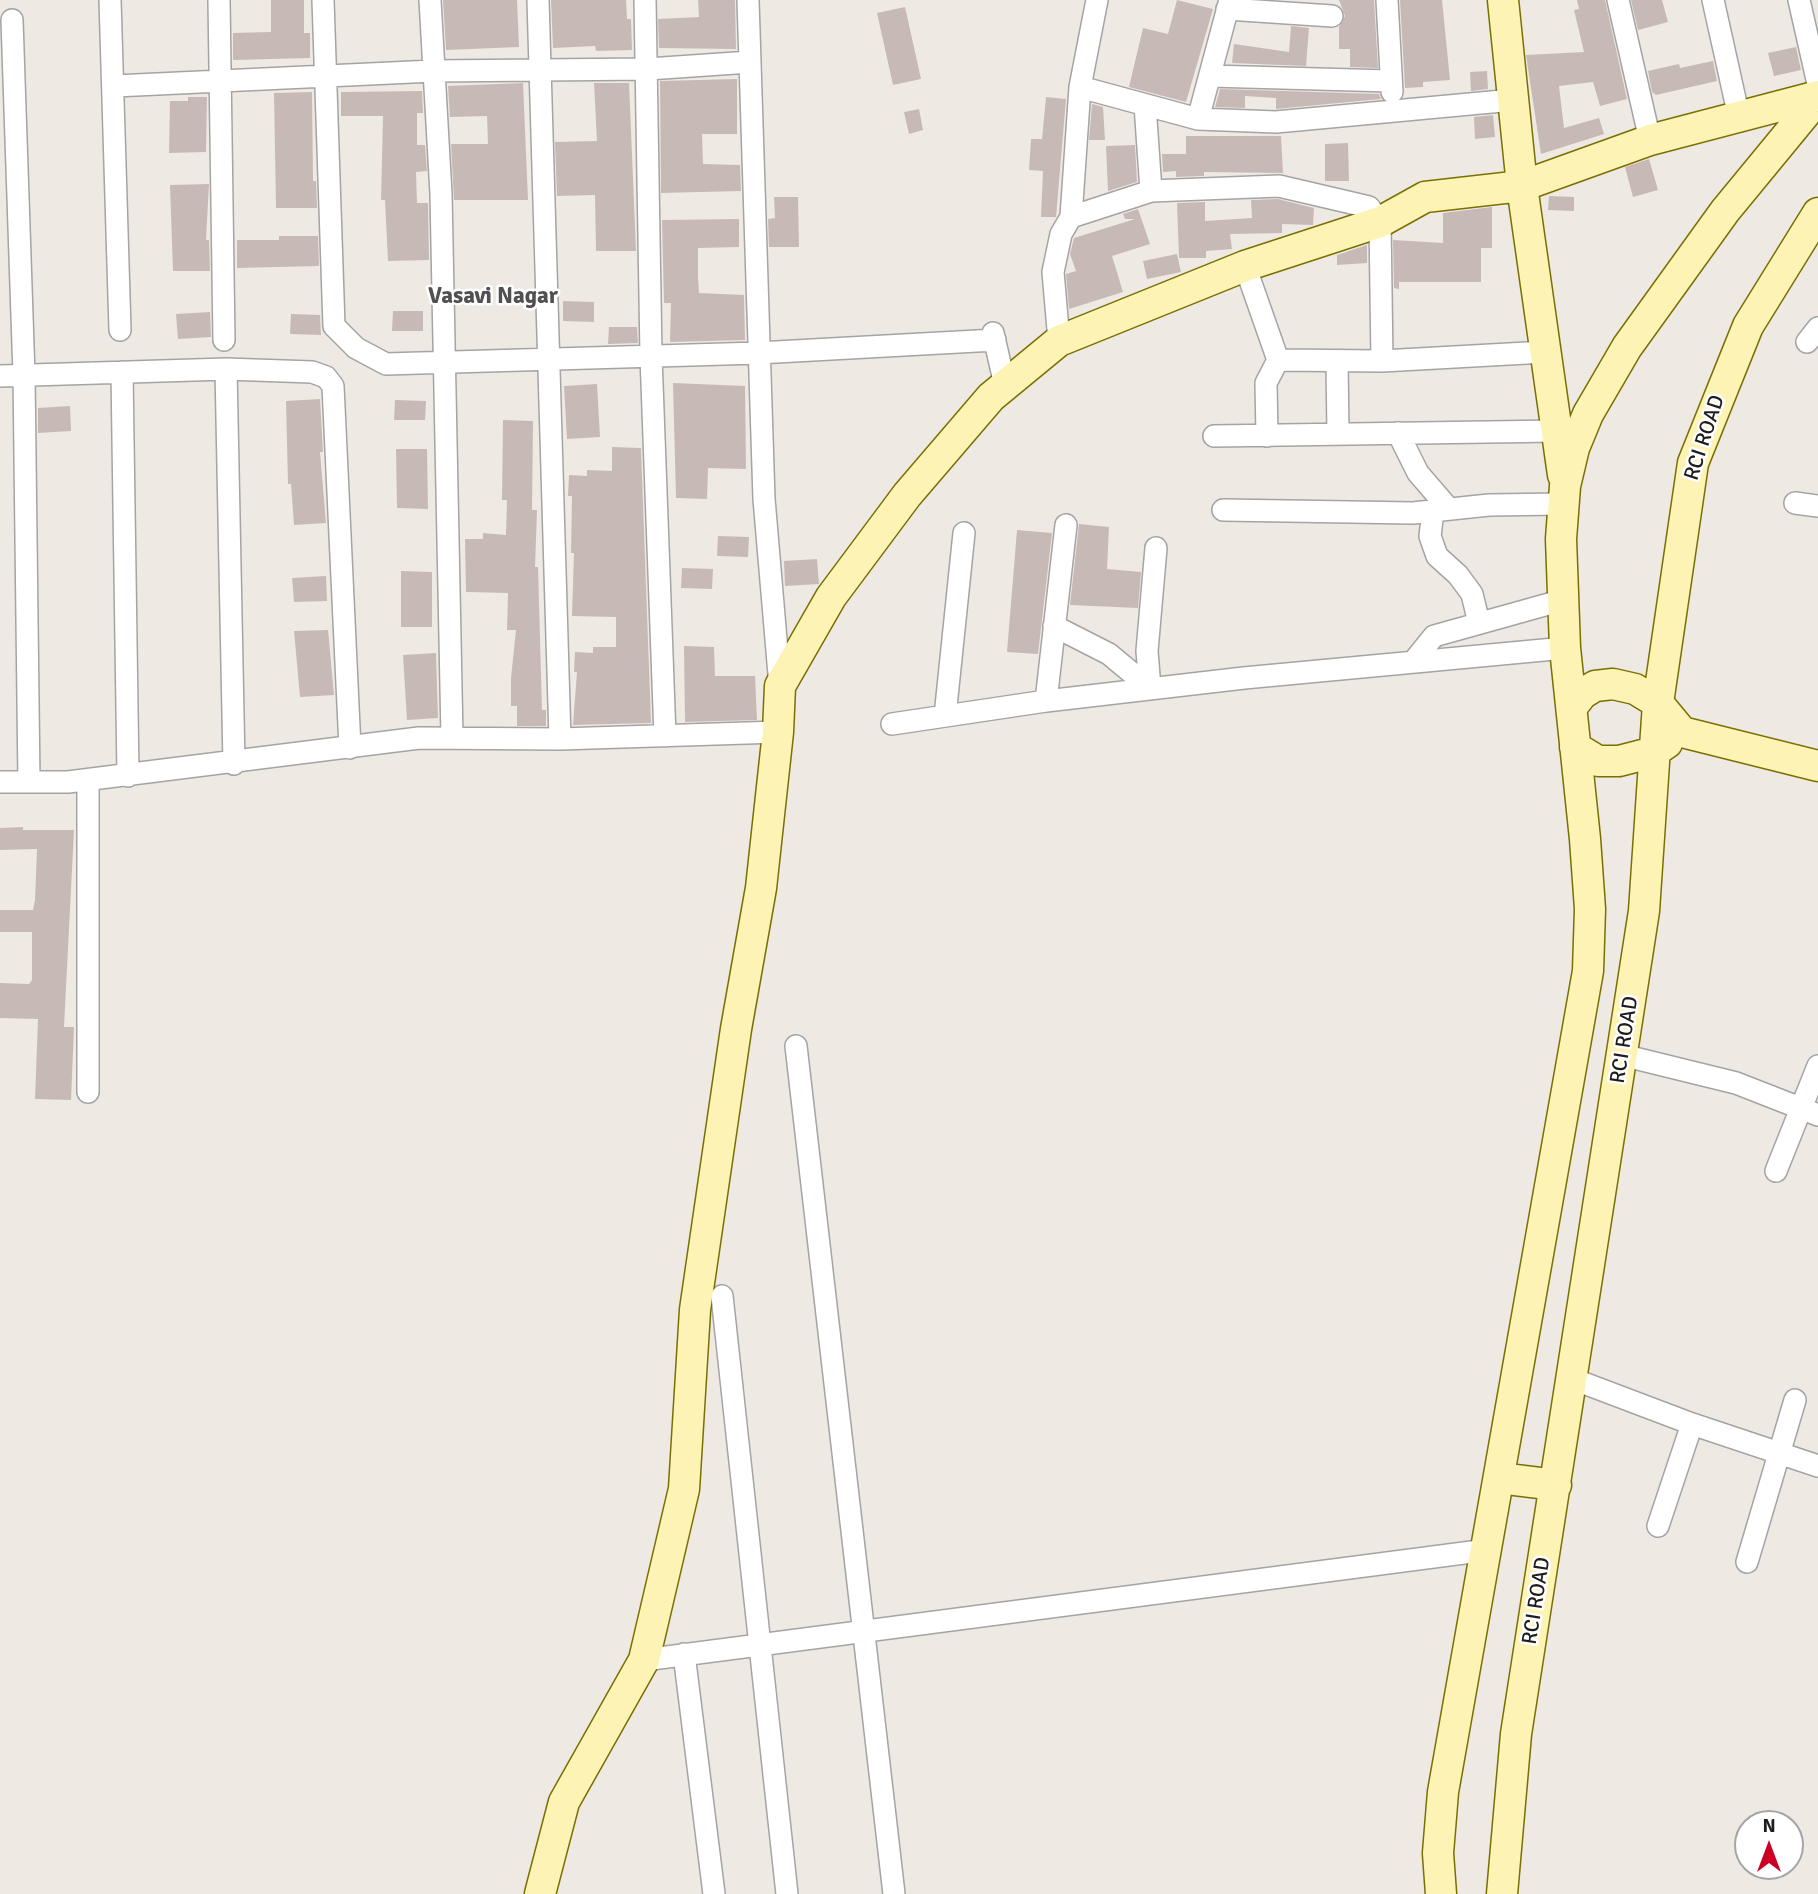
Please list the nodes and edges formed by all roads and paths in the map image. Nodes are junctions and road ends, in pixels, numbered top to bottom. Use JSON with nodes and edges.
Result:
{"nodes":[{"id":1,"x":110,"y":0,"type":"edge"},
{"id":2,"x":219,"y":0,"type":"edge"},
{"id":3,"x":323,"y":0,"type":"edge"},
{"id":4,"x":430,"y":0,"type":"edge"},
{"id":5,"x":538,"y":0,"type":"edge"},
{"id":6,"x":645,"y":0,"type":"edge"},
{"id":7,"x":748,"y":0,"type":"edge"},
{"id":8,"x":1097,"y":0,"type":"edge"},
{"id":9,"x":1387,"y":0,"type":"edge"},
{"id":10,"x":1503,"y":0,"type":"edge"},
{"id":11,"x":1618,"y":0,"type":"edge"},
{"id":12,"x":1713,"y":0,"type":"edge"},
{"id":13,"x":1799,"y":0,"type":"edge"},
{"id":14,"x":1228,"y":4,"type":"edge"},
{"id":15,"x":1332,"y":16,"type":"dead end"},
{"id":16,"x":12,"y":20,"type":"dead end"},
{"id":17,"x":750,"y":62,"type":"junction"},
{"id":18,"x":540,"y":69,"type":"junction"},
{"id":19,"x":648,"y":69,"type":"junction"},
{"id":20,"x":433,"y":71,"type":"junction"},
{"id":21,"x":1210,"y":76,"type":"junction"},
{"id":22,"x":326,"y":78,"type":"junction"},
{"id":23,"x":1390,"y":81,"type":"junction"},
{"id":24,"x":222,"y":82,"type":"junction"},
{"id":25,"x":1818,"y":84,"type":"edge"},
{"id":26,"x":115,"y":86,"type":"junction"},
{"id":27,"x":1080,"y":87,"type":"junction"},
{"id":28,"x":1818,"y":97,"type":"edge"},
{"id":29,"x":1514,"y":100,"type":"junction"},
{"id":30,"x":1145,"y":105,"type":"junction"},
{"id":31,"x":1394,"y":111,"type":"junction"},
{"id":32,"x":1739,"y":117,"type":"junction"},
{"id":33,"x":1198,"y":119,"type":"junction"},
{"id":34,"x":1650,"y":140,"type":"junction"},
{"id":35,"x":1522,"y":186,"type":"junction"},
{"id":36,"x":1151,"y":191,"type":"junction"},
{"id":37,"x":1818,"y":213,"type":"edge"},
{"id":38,"x":1071,"y":217,"type":"junction"},
{"id":39,"x":1380,"y":222,"type":"junction"},
{"id":40,"x":1245,"y":266,"type":"junction"},
{"id":41,"x":120,"y":330,"type":"dead end"},
{"id":42,"x":224,"y":340,"type":"dead end"},
{"id":43,"x":1059,"y":341,"type":"junction"},
{"id":44,"x":758,"y":352,"type":"junction"},
{"id":45,"x":1545,"y":352,"type":"junction"},
{"id":46,"x":651,"y":356,"type":"junction"},
{"id":47,"x":549,"y":359,"type":"junction"},
{"id":48,"x":1278,"y":360,"type":"junction"},
{"id":49,"x":1337,"y":361,"type":"junction"},
{"id":50,"x":1382,"y":361,"type":"junction"},
{"id":51,"x":443,"y":362,"type":"junction"},
{"id":52,"x":226,"y":369,"type":"junction"},
{"id":53,"x":122,"y":372,"type":"junction"},
{"id":54,"x":24,"y":375,"type":"junction"},
{"id":55,"x":0,"y":376,"type":"edge"},
{"id":56,"x":1005,"y":385,"type":"junction"},
{"id":57,"x":1556,"y":431,"type":"junction"},
{"id":58,"x":1398,"y":433,"type":"junction"},
{"id":59,"x":1338,"y":434,"type":"junction"},
{"id":60,"x":1214,"y":436,"type":"dead end"},
{"id":61,"x":1267,"y":436,"type":"junction"},
{"id":62,"x":1564,"y":495,"type":"junction"},
{"id":63,"x":1795,"y":502,"type":"dead end"},
{"id":64,"x":1818,"y":506,"type":"edge"},
{"id":65,"x":1223,"y":510,"type":"dead end"},
{"id":66,"x":1441,"y":510,"type":"junction"},
{"id":67,"x":1066,"y":524,"type":"dead end"},
{"id":68,"x":964,"y":533,"type":"dead end"},
{"id":69,"x":1156,"y":548,"type":"dead end"},
{"id":70,"x":1563,"y":600,"type":"junction"},
{"id":71,"x":1479,"y":623,"type":"junction"},
{"id":72,"x":1054,"y":626,"type":"junction"},
{"id":73,"x":1565,"y":648,"type":"junction"},
{"id":74,"x":1413,"y":662,"type":"junction"},
{"id":75,"x":780,"y":685,"type":"junction"},
{"id":76,"x":1150,"y":688,"type":"junction"},
{"id":77,"x":1046,"y":701,"type":"junction"},
{"id":78,"x":1658,"y":703,"type":"junction"},
{"id":79,"x":1572,"y":707,"type":"junction"},
{"id":80,"x":945,"y":716,"type":"junction"},
{"id":81,"x":892,"y":724,"type":"dead end"},
{"id":82,"x":778,"y":732,"type":"junction"},
{"id":83,"x":1682,"y":732,"type":"junction"},
{"id":84,"x":665,"y":736,"type":"junction"},
{"id":85,"x":452,"y":737,"type":"junction"},
{"id":86,"x":560,"y":739,"type":"junction"},
{"id":87,"x":1575,"y":747,"type":"junction"},
{"id":88,"x":350,"y":748,"type":"junction"},
{"id":89,"x":1654,"y":752,"type":"junction"},
{"id":90,"x":234,"y":764,"type":"junction"},
{"id":91,"x":1818,"y":766,"type":"edge"},
{"id":92,"x":128,"y":776,"type":"junction"},
{"id":93,"x":88,"y":780,"type":"junction"},
{"id":94,"x":0,"y":782,"type":"edge"},
{"id":95,"x":29,"y":782,"type":"junction"},
{"id":96,"x":796,"y":1046,"type":"dead end"},
{"id":97,"x":1622,"y":1055,"type":"junction"},
{"id":98,"x":1818,"y":1066,"type":"edge"},
{"id":99,"x":88,"y":1092,"type":"dead end"},
{"id":100,"x":1809,"y":1112,"type":"edge"},
{"id":101,"x":1776,"y":1171,"type":"dead end"},
{"id":102,"x":722,"y":1296,"type":"dead end"},
{"id":103,"x":1573,"y":1379,"type":"junction"},
{"id":104,"x":1794,"y":1400,"type":"dead end"},
{"id":105,"x":1692,"y":1424,"type":"junction"},
{"id":106,"x":1779,"y":1454,"type":"junction"},
{"id":107,"x":1818,"y":1466,"type":"edge"},
{"id":108,"x":1499,"y":1478,"type":"junction"},
{"id":109,"x":1556,"y":1485,"type":"junction"},
{"id":110,"x":1658,"y":1526,"type":"dead end"},
{"id":111,"x":1487,"y":1550,"type":"junction"},
{"id":112,"x":1747,"y":1562,"type":"dead end"},
{"id":113,"x":864,"y":1631,"type":"junction"},
{"id":114,"x":760,"y":1644,"type":"junction"},
{"id":115,"x":684,"y":1654,"type":"junction"},
{"id":116,"x":643,"y":1660,"type":"junction"},
{"id":117,"x":540,"y":1894,"type":"edge"},
{"id":118,"x":714,"y":1894,"type":"edge"},
{"id":119,"x":786,"y":1894,"type":"edge"},
{"id":120,"x":894,"y":1894,"type":"edge"},
{"id":121,"x":1441,"y":1894,"type":"edge"},
{"id":122,"x":1502,"y":1894,"type":"edge"}],
"edges":[{"from":1,"to":26,"type":"street"},
{"from":2,"to":24,"type":"street"},
{"from":3,"to":22,"type":"street"},
{"from":4,"to":20,"type":"street"},
{"from":5,"to":18,"type":"street"},
{"from":6,"to":19,"type":"street"},
{"from":7,"to":17,"type":"street"},
{"from":8,"to":27,"type":"street"},
{"from":9,"to":23,"type":"street"},
{"from":10,"to":29,"type":"main road"},
{"from":11,"to":34,"type":"street"},
{"from":12,"to":32,"type":"street"},
{"from":13,"to":25,"type":"street"},
{"from":14,"to":15,"type":"street"},
{"from":14,"to":21,"type":"street"},
{"from":16,"to":54,"type":"street"},
{"from":17,"to":19,"type":"street"},
{"from":17,"to":44,"type":"street"},
{"from":18,"to":19,"type":"street"},
{"from":18,"to":20,"type":"street"},
{"from":18,"to":47,"type":"street"},
{"from":19,"to":46,"type":"street"},
{"from":20,"to":22,"type":"street"},
{"from":20,"to":51,"type":"street"},
{"from":21,"to":23,"type":"street"},
{"from":21,"to":33,"type":"street"},
{"from":22,"to":24,"type":"street"},
{"from":22,"to":51,"type":"street"},
{"from":23,"to":31,"type":"street"},
{"from":24,"to":26,"type":"street"},
{"from":24,"to":42,"type":"street"},
{"from":26,"to":41,"type":"street"},
{"from":27,"to":30,"type":"street"},
{"from":27,"to":38,"type":"street"},
{"from":28,"to":32,"type":"main road"},
{"from":28,"to":62,"type":"main road"},
{"from":29,"to":31,"type":"street"},
{"from":29,"to":35,"type":"main road"},
{"from":30,"to":33,"type":"street"},
{"from":30,"to":36,"type":"street"},
{"from":31,"to":33,"type":"street"},
{"from":32,"to":34,"type":"main road"},
{"from":34,"to":35,"type":"main road"},
{"from":35,"to":39,"type":"main road"},
{"from":35,"to":45,"type":"main road"},
{"from":36,"to":38,"type":"street"},
{"from":36,"to":39,"type":"street"},
{"from":37,"to":78,"type":"main road","name":"RCI ROAD"},
{"from":38,"to":43,"type":"street"},
{"from":39,"to":40,"type":"main road"},
{"from":39,"to":50,"type":"street"},
{"from":40,"to":43,"type":"main road"},
{"from":40,"to":48,"type":"street"},
{"from":43,"to":56,"type":"main road"},
{"from":44,"to":46,"type":"street"},
{"from":44,"to":56,"type":"street"},
{"from":44,"to":75,"type":"street"},
{"from":45,"to":50,"type":"street"},
{"from":45,"to":57,"type":"main road"},
{"from":46,"to":47,"type":"street"},
{"from":46,"to":84,"type":"street"},
{"from":47,"to":51,"type":"street"},
{"from":47,"to":86,"type":"street"},
{"from":48,"to":49,"type":"street"},
{"from":48,"to":61,"type":"street"},
{"from":49,"to":50,"type":"street"},
{"from":49,"to":59,"type":"street"},
{"from":51,"to":85,"type":"street"},
{"from":52,"to":53,"type":"street"},
{"from":52,"to":88,"type":"street"},
{"from":52,"to":90,"type":"street"},
{"from":53,"to":54,"type":"street"},
{"from":53,"to":92,"type":"street"},
{"from":54,"to":55,"type":"street"},
{"from":54,"to":95,"type":"street"},
{"from":56,"to":75,"type":"main road"},
{"from":57,"to":58,"type":"street"},
{"from":57,"to":62,"type":"main road"},
{"from":58,"to":59,"type":"street"},
{"from":58,"to":66,"type":"street"},
{"from":59,"to":61,"type":"street"},
{"from":60,"to":61,"type":"street"},
{"from":62,"to":66,"type":"street"},
{"from":62,"to":70,"type":"main road"},
{"from":63,"to":64,"type":"street"},
{"from":65,"to":66,"type":"street"},
{"from":66,"to":71,"type":"street"},
{"from":67,"to":72,"type":"street"},
{"from":68,"to":80,"type":"street"},
{"from":69,"to":76,"type":"street"},
{"from":70,"to":71,"type":"street"},
{"from":70,"to":73,"type":"main road"},
{"from":71,"to":74,"type":"street"},
{"from":72,"to":76,"type":"street"},
{"from":72,"to":77,"type":"street"},
{"from":73,"to":74,"type":"street"},
{"from":73,"to":79,"type":"main road"},
{"from":74,"to":76,"type":"street"},
{"from":75,"to":82,"type":"main road"},
{"from":76,"to":77,"type":"street"},
{"from":77,"to":80,"type":"street"},
{"from":78,"to":79,"type":"main road"},
{"from":78,"to":83,"type":"main road"},
{"from":78,"to":89,"type":"main road","name":"RCI ROAD"},
{"from":79,"to":87,"type":"main road"},
{"from":80,"to":81,"type":"street"},
{"from":82,"to":84,"type":"street"},
{"from":82,"to":116,"type":"main road"},
{"from":83,"to":89,"type":"main road"},
{"from":83,"to":91,"type":"main road"},
{"from":84,"to":86,"type":"street"},
{"from":85,"to":86,"type":"street"},
{"from":85,"to":88,"type":"street"},
{"from":87,"to":89,"type":"main road"},
{"from":87,"to":108,"type":"main road"},
{"from":88,"to":90,"type":"street"},
{"from":89,"to":97,"type":"main road","name":"RCI ROAD"},
{"from":90,"to":92,"type":"street"},
{"from":92,"to":93,"type":"street"},
{"from":93,"to":95,"type":"street"},
{"from":93,"to":99,"type":"street"},
{"from":94,"to":95,"type":"street"},
{"from":96,"to":113,"type":"street"},
{"from":97,"to":100,"type":"street"},
{"from":97,"to":103,"type":"main road","name":"RCI ROAD"},
{"from":98,"to":100,"type":"street"},
{"from":100,"to":101,"type":"street"},
{"from":102,"to":114,"type":"street"},
{"from":103,"to":105,"type":"street"},
{"from":103,"to":109,"type":"main road","name":"RCI ROAD"},
{"from":104,"to":106,"type":"street"},
{"from":105,"to":106,"type":"street"},
{"from":105,"to":110,"type":"street"},
{"from":106,"to":107,"type":"street"},
{"from":106,"to":112,"type":"street"},
{"from":108,"to":109,"type":"main road"},
{"from":108,"to":111,"type":"main road"},
{"from":109,"to":122,"type":"main road","name":"RCI ROAD"},
{"from":111,"to":113,"type":"street"},
{"from":111,"to":121,"type":"main road"},
{"from":113,"to":114,"type":"street"},
{"from":113,"to":120,"type":"street"},
{"from":114,"to":115,"type":"street"},
{"from":114,"to":119,"type":"street"},
{"from":115,"to":116,"type":"street"},
{"from":115,"to":118,"type":"street"},
{"from":116,"to":117,"type":"main road"}]}
